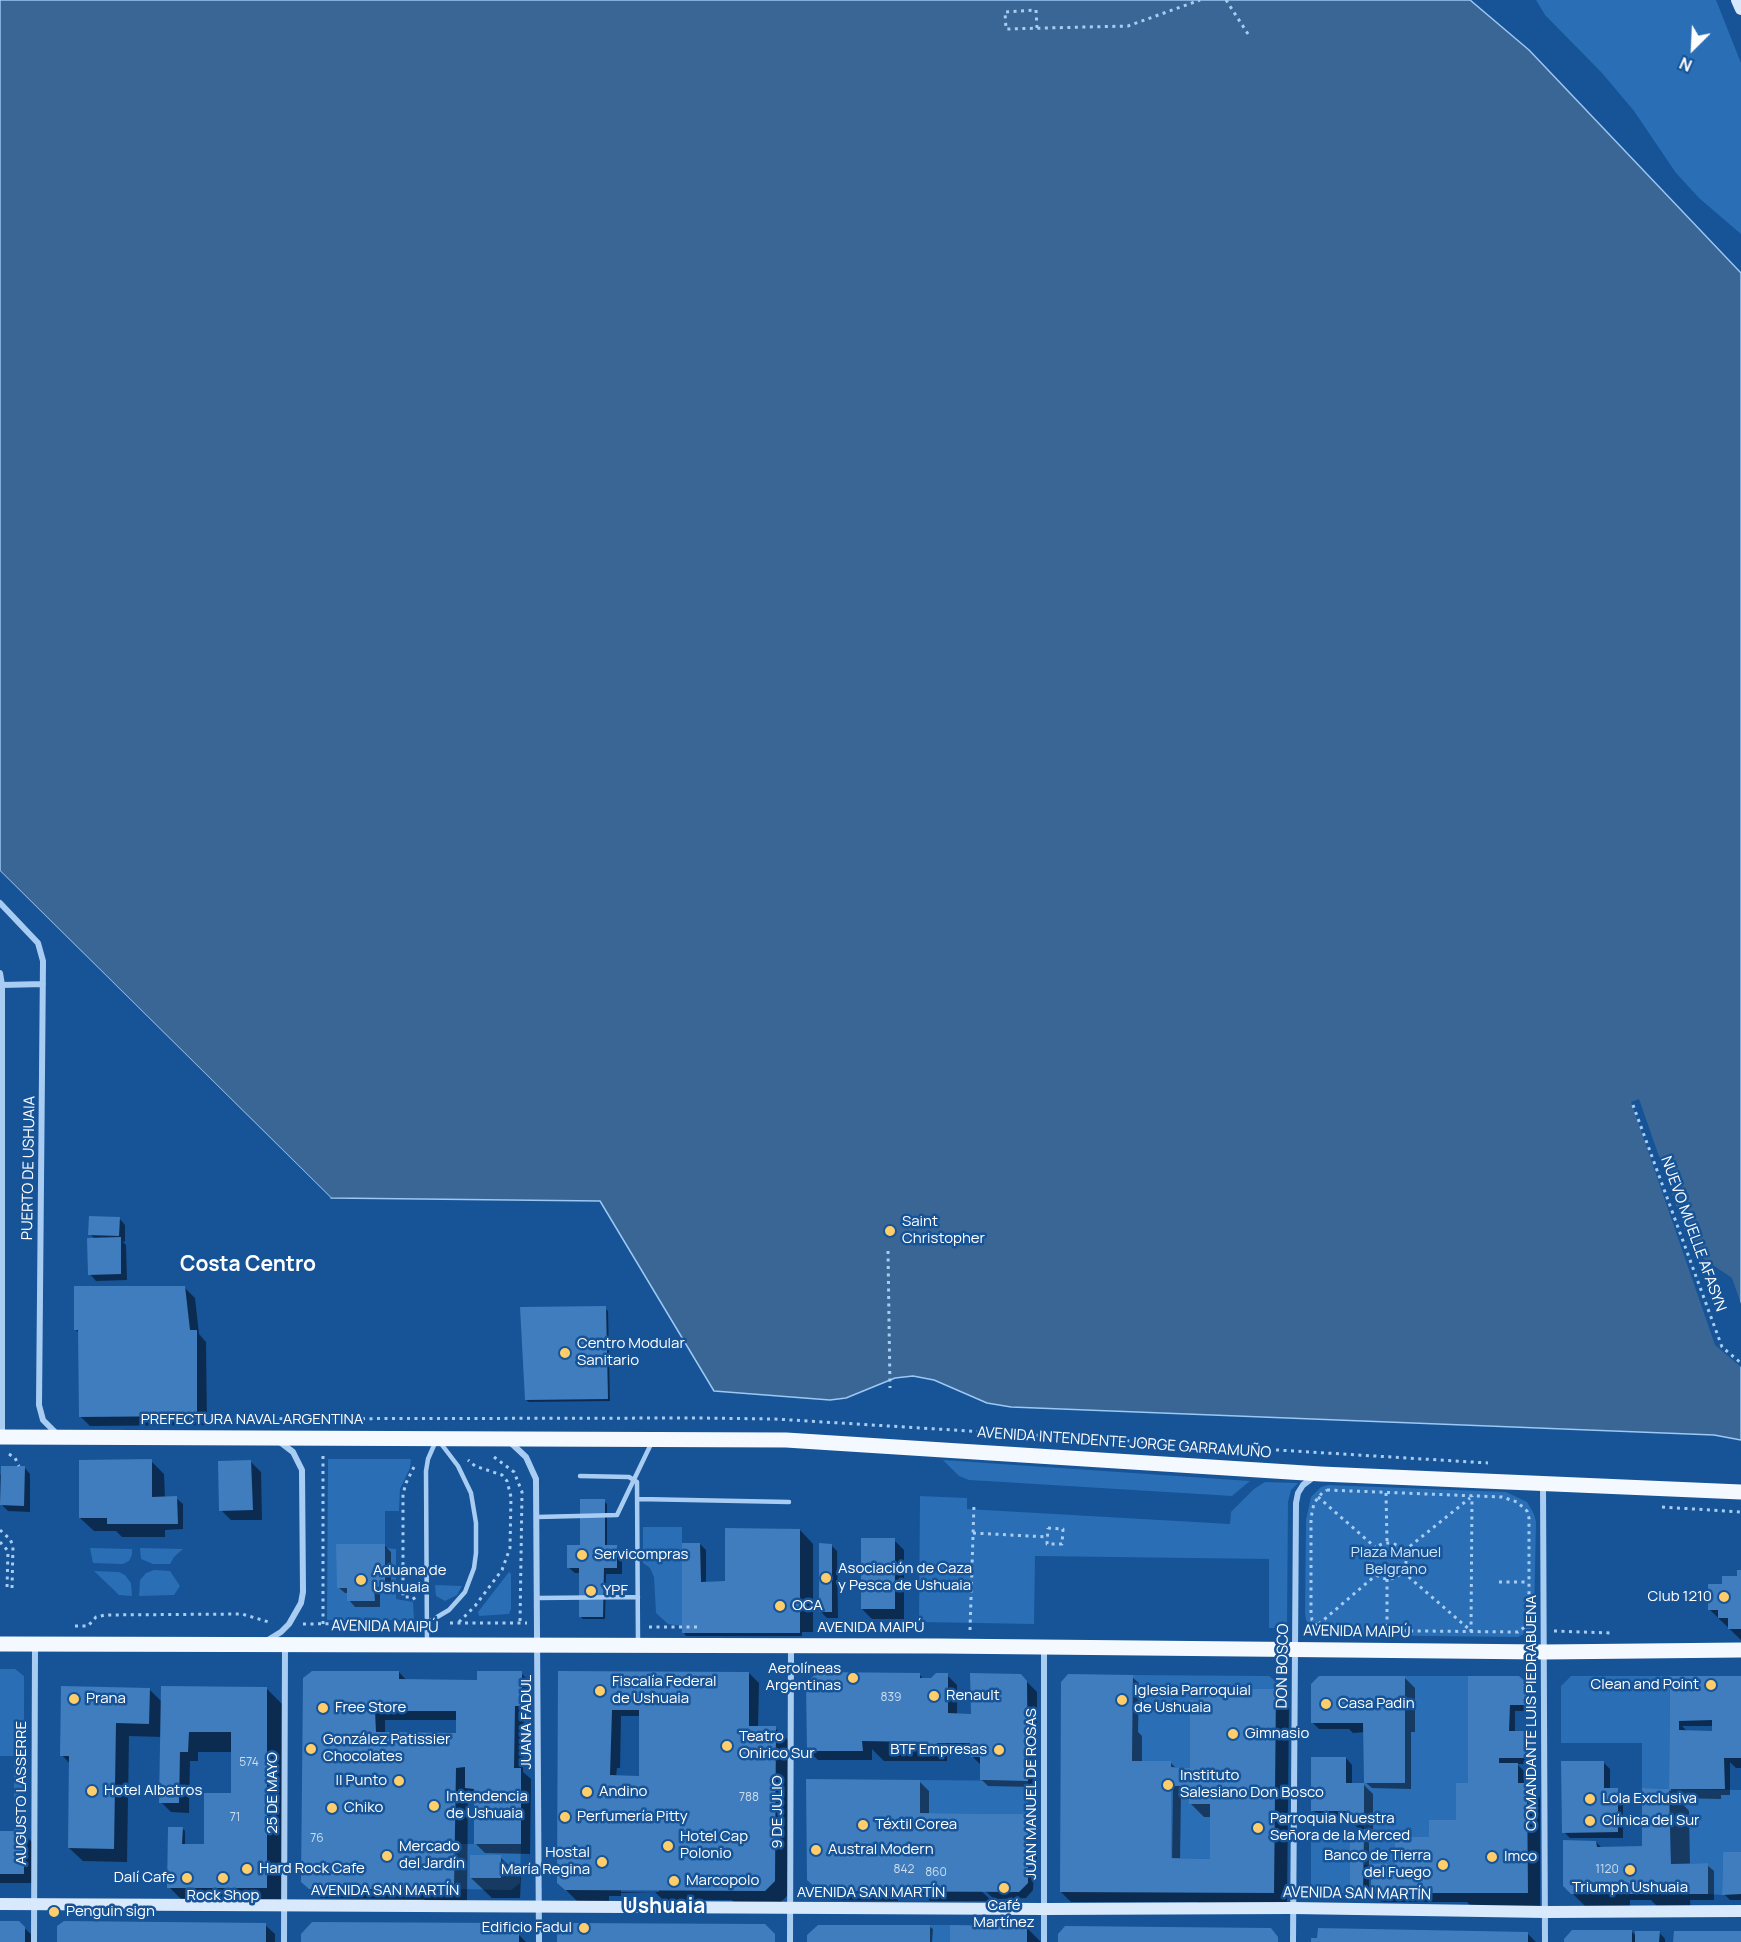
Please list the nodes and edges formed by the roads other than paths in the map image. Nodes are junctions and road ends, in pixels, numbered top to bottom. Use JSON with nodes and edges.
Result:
{"nodes":[{"id":1,"x":1737,"y":0,"type":"edge"},
{"id":2,"x":1741,"y":9,"type":"edge"},
{"id":3,"x":0,"y":903,"type":"edge"},
{"id":4,"x":0,"y":973,"type":"edge"},
{"id":5,"x":43,"y":984,"type":"junction"},
{"id":6,"x":2,"y":986,"type":"junction"},
{"id":7,"x":64,"y":1438,"type":"junction"},
{"id":8,"x":274,"y":1438,"type":"junction"},
{"id":9,"x":505,"y":1438,"type":"junction"},
{"id":10,"x":653,"y":1439,"type":"junction"},
{"id":11,"x":1,"y":1442,"type":"edge"},
{"id":12,"x":434,"y":1445,"type":"junction"},
{"id":13,"x":1321,"y":1474,"type":"junction"},
{"id":14,"x":580,"y":1476,"type":"dead end"},
{"id":15,"x":634,"y":1479,"type":"junction"},
{"id":16,"x":1543,"y":1483,"type":"junction"},
{"id":17,"x":1741,"y":1492,"type":"edge"},
{"id":18,"x":638,"y":1499,"type":"junction"},
{"id":19,"x":789,"y":1502,"type":"dead end"},
{"id":20,"x":537,"y":1517,"type":"junction"},
{"id":21,"x":638,"y":1597,"type":"junction"},
{"id":22,"x":538,"y":1598,"type":"junction"},
{"id":23,"x":427,"y":1623,"type":"junction"},
{"id":24,"x":0,"y":1644,"type":"edge"},
{"id":25,"x":35,"y":1644,"type":"junction"},
{"id":26,"x":253,"y":1644,"type":"junction"},
{"id":27,"x":285,"y":1644,"type":"junction"},
{"id":28,"x":427,"y":1646,"type":"junction"},
{"id":29,"x":538,"y":1646,"type":"junction"},
{"id":30,"x":638,"y":1646,"type":"junction"},
{"id":31,"x":791,"y":1646,"type":"junction"},
{"id":32,"x":1044,"y":1646,"type":"junction"},
{"id":33,"x":1295,"y":1649,"type":"junction"},
{"id":34,"x":1741,"y":1650,"type":"edge"},
{"id":35,"x":1544,"y":1652,"type":"junction"},
{"id":36,"x":0,"y":1904,"type":"edge"},
{"id":37,"x":34,"y":1904,"type":"junction"},
{"id":38,"x":284,"y":1905,"type":"junction"},
{"id":39,"x":540,"y":1907,"type":"junction"},
{"id":40,"x":790,"y":1908,"type":"junction"},
{"id":41,"x":1293,"y":1908,"type":"junction"},
{"id":42,"x":1044,"y":1909,"type":"junction"},
{"id":43,"x":1741,"y":1911,"type":"edge"},
{"id":44,"x":1545,"y":1912,"type":"junction"},
{"id":45,"x":33,"y":1942,"type":"edge"},
{"id":46,"x":284,"y":1942,"type":"edge"},
{"id":47,"x":539,"y":1942,"type":"edge"},
{"id":48,"x":790,"y":1942,"type":"edge"},
{"id":49,"x":1044,"y":1942,"type":"edge"},
{"id":50,"x":1293,"y":1942,"type":"edge"},
{"id":51,"x":1545,"y":1942,"type":"edge"}],
"edges":[{"from":1,"to":2,"type":"main road"},
{"from":3,"to":5,"type":"street","name":"PUERTO DE USHUAIA"},
{"from":4,"to":6,"type":"street","name":"PUERTO DE USHUAIA"},
{"from":5,"to":6,"type":"street"},
{"from":5,"to":7,"type":"street","name":"PUERTO DE USHUAIA"},
{"from":6,"to":11,"type":"street","name":"PUERTO DE USHUAIA"},
{"from":7,"to":8,"type":"main road","name":"PREFECTURA NAVAL ARGENTINA"},
{"from":7,"to":11,"type":"main road","name":"PREFECTURA NAVAL ARGENTINA"},
{"from":8,"to":12,"type":"main road","name":"PREFECTURA NAVAL ARGENTINA"},
{"from":8,"to":26,"type":"street"},
{"from":9,"to":10,"type":"main road","name":"AVENIDA INTENDENTE JORGE GARRAMUÑO"},
{"from":9,"to":12,"type":"main road","name":"PREFECTURA NAVAL ARGENTINA"},
{"from":9,"to":20,"type":"street","name":"JUANA FADUL"},
{"from":10,"to":13,"type":"main road","name":"AVENIDA INTENDENTE JORGE GARRAMUÑO"},
{"from":10,"to":15,"type":"lane"},
{"from":12,"to":23,"type":"lane"},
{"from":12,"to":23,"type":"lane"},
{"from":13,"to":16,"type":"main road","name":"AVENIDA INTENDENTE JORGE GARRAMUÑO"},
{"from":13,"to":33,"type":"street","name":"DON BOSCO"},
{"from":14,"to":15,"type":"lane"},
{"from":15,"to":18,"type":"lane"},
{"from":15,"to":20,"type":"lane"},
{"from":16,"to":17,"type":"main road","name":"AVENIDA INTENDENTE JORGE GARRAMUÑO"},
{"from":16,"to":35,"type":"street","name":"COMANDANTE LUIS PIEDRABUENA"},
{"from":18,"to":19,"type":"lane"},
{"from":18,"to":21,"type":"lane"},
{"from":20,"to":22,"type":"street","name":"JUANA FADUL"},
{"from":21,"to":22,"type":"lane"},
{"from":21,"to":30,"type":"lane"},
{"from":22,"to":29,"type":"street","name":"JUANA FADUL"},
{"from":23,"to":28,"type":"lane"},
{"from":24,"to":25,"type":"main road","name":"AVENIDA MAIPÚ"},
{"from":25,"to":26,"type":"main road","name":"AVENIDA MAIPÚ"},
{"from":25,"to":37,"type":"street","name":"AUGUSTO LASSERRE"},
{"from":26,"to":27,"type":"main road","name":"AVENIDA MAIPÚ"},
{"from":27,"to":28,"type":"main road","name":"AVENIDA MAIPÚ"},
{"from":27,"to":38,"type":"street","name":"25 DE MAYO"},
{"from":28,"to":29,"type":"main road","name":"AVENIDA MAIPÚ"},
{"from":29,"to":30,"type":"main road","name":"AVENIDA MAIPÚ"},
{"from":29,"to":39,"type":"street","name":"JUANA FADUL"},
{"from":30,"to":31,"type":"main road","name":"AVENIDA MAIPÚ"},
{"from":31,"to":32,"type":"main road","name":"AVENIDA MAIPÚ"},
{"from":31,"to":40,"type":"street","name":"9 DE JULIO"},
{"from":32,"to":33,"type":"main road","name":"AVENIDA MAIPÚ"},
{"from":32,"to":42,"type":"street","name":"JUAN MANUEL DE ROSAS"},
{"from":33,"to":35,"type":"main road","name":"AVENIDA MAIPÚ"},
{"from":33,"to":41,"type":"street","name":"DON BOSCO"},
{"from":34,"to":35,"type":"main road","name":"AVENIDA MAIPÚ"},
{"from":35,"to":44,"type":"street","name":"COMANDANTE LUIS PIEDRABUENA"},
{"from":36,"to":37,"type":"main road","name":"AVENIDA SAN MARTÍN"},
{"from":37,"to":38,"type":"main road","name":"AVENIDA SAN MARTÍN"},
{"from":37,"to":45,"type":"street","name":"AUGUSTO LASSERRE"},
{"from":38,"to":39,"type":"main road","name":"AVENIDA SAN MARTÍN"},
{"from":38,"to":46,"type":"street","name":"25 DE MAYO"},
{"from":39,"to":40,"type":"main road","name":"AVENIDA SAN MARTÍN"},
{"from":39,"to":47,"type":"street","name":"JUANA FADUL"},
{"from":40,"to":42,"type":"main road","name":"AVENIDA SAN MARTÍN"},
{"from":40,"to":48,"type":"street","name":"9 DE JULIO"},
{"from":41,"to":42,"type":"main road","name":"AVENIDA SAN MARTÍN"},
{"from":41,"to":44,"type":"main road","name":"AVENIDA SAN MARTÍN"},
{"from":41,"to":50,"type":"street","name":"DON BOSCO"},
{"from":42,"to":49,"type":"street","name":"JUAN MANUEL DE ROSAS"},
{"from":43,"to":44,"type":"main road","name":"AVENIDA SAN MARTÍN"},
{"from":44,"to":51,"type":"street","name":"COMANDANTE LUIS PIEDRABUENA"}]}
